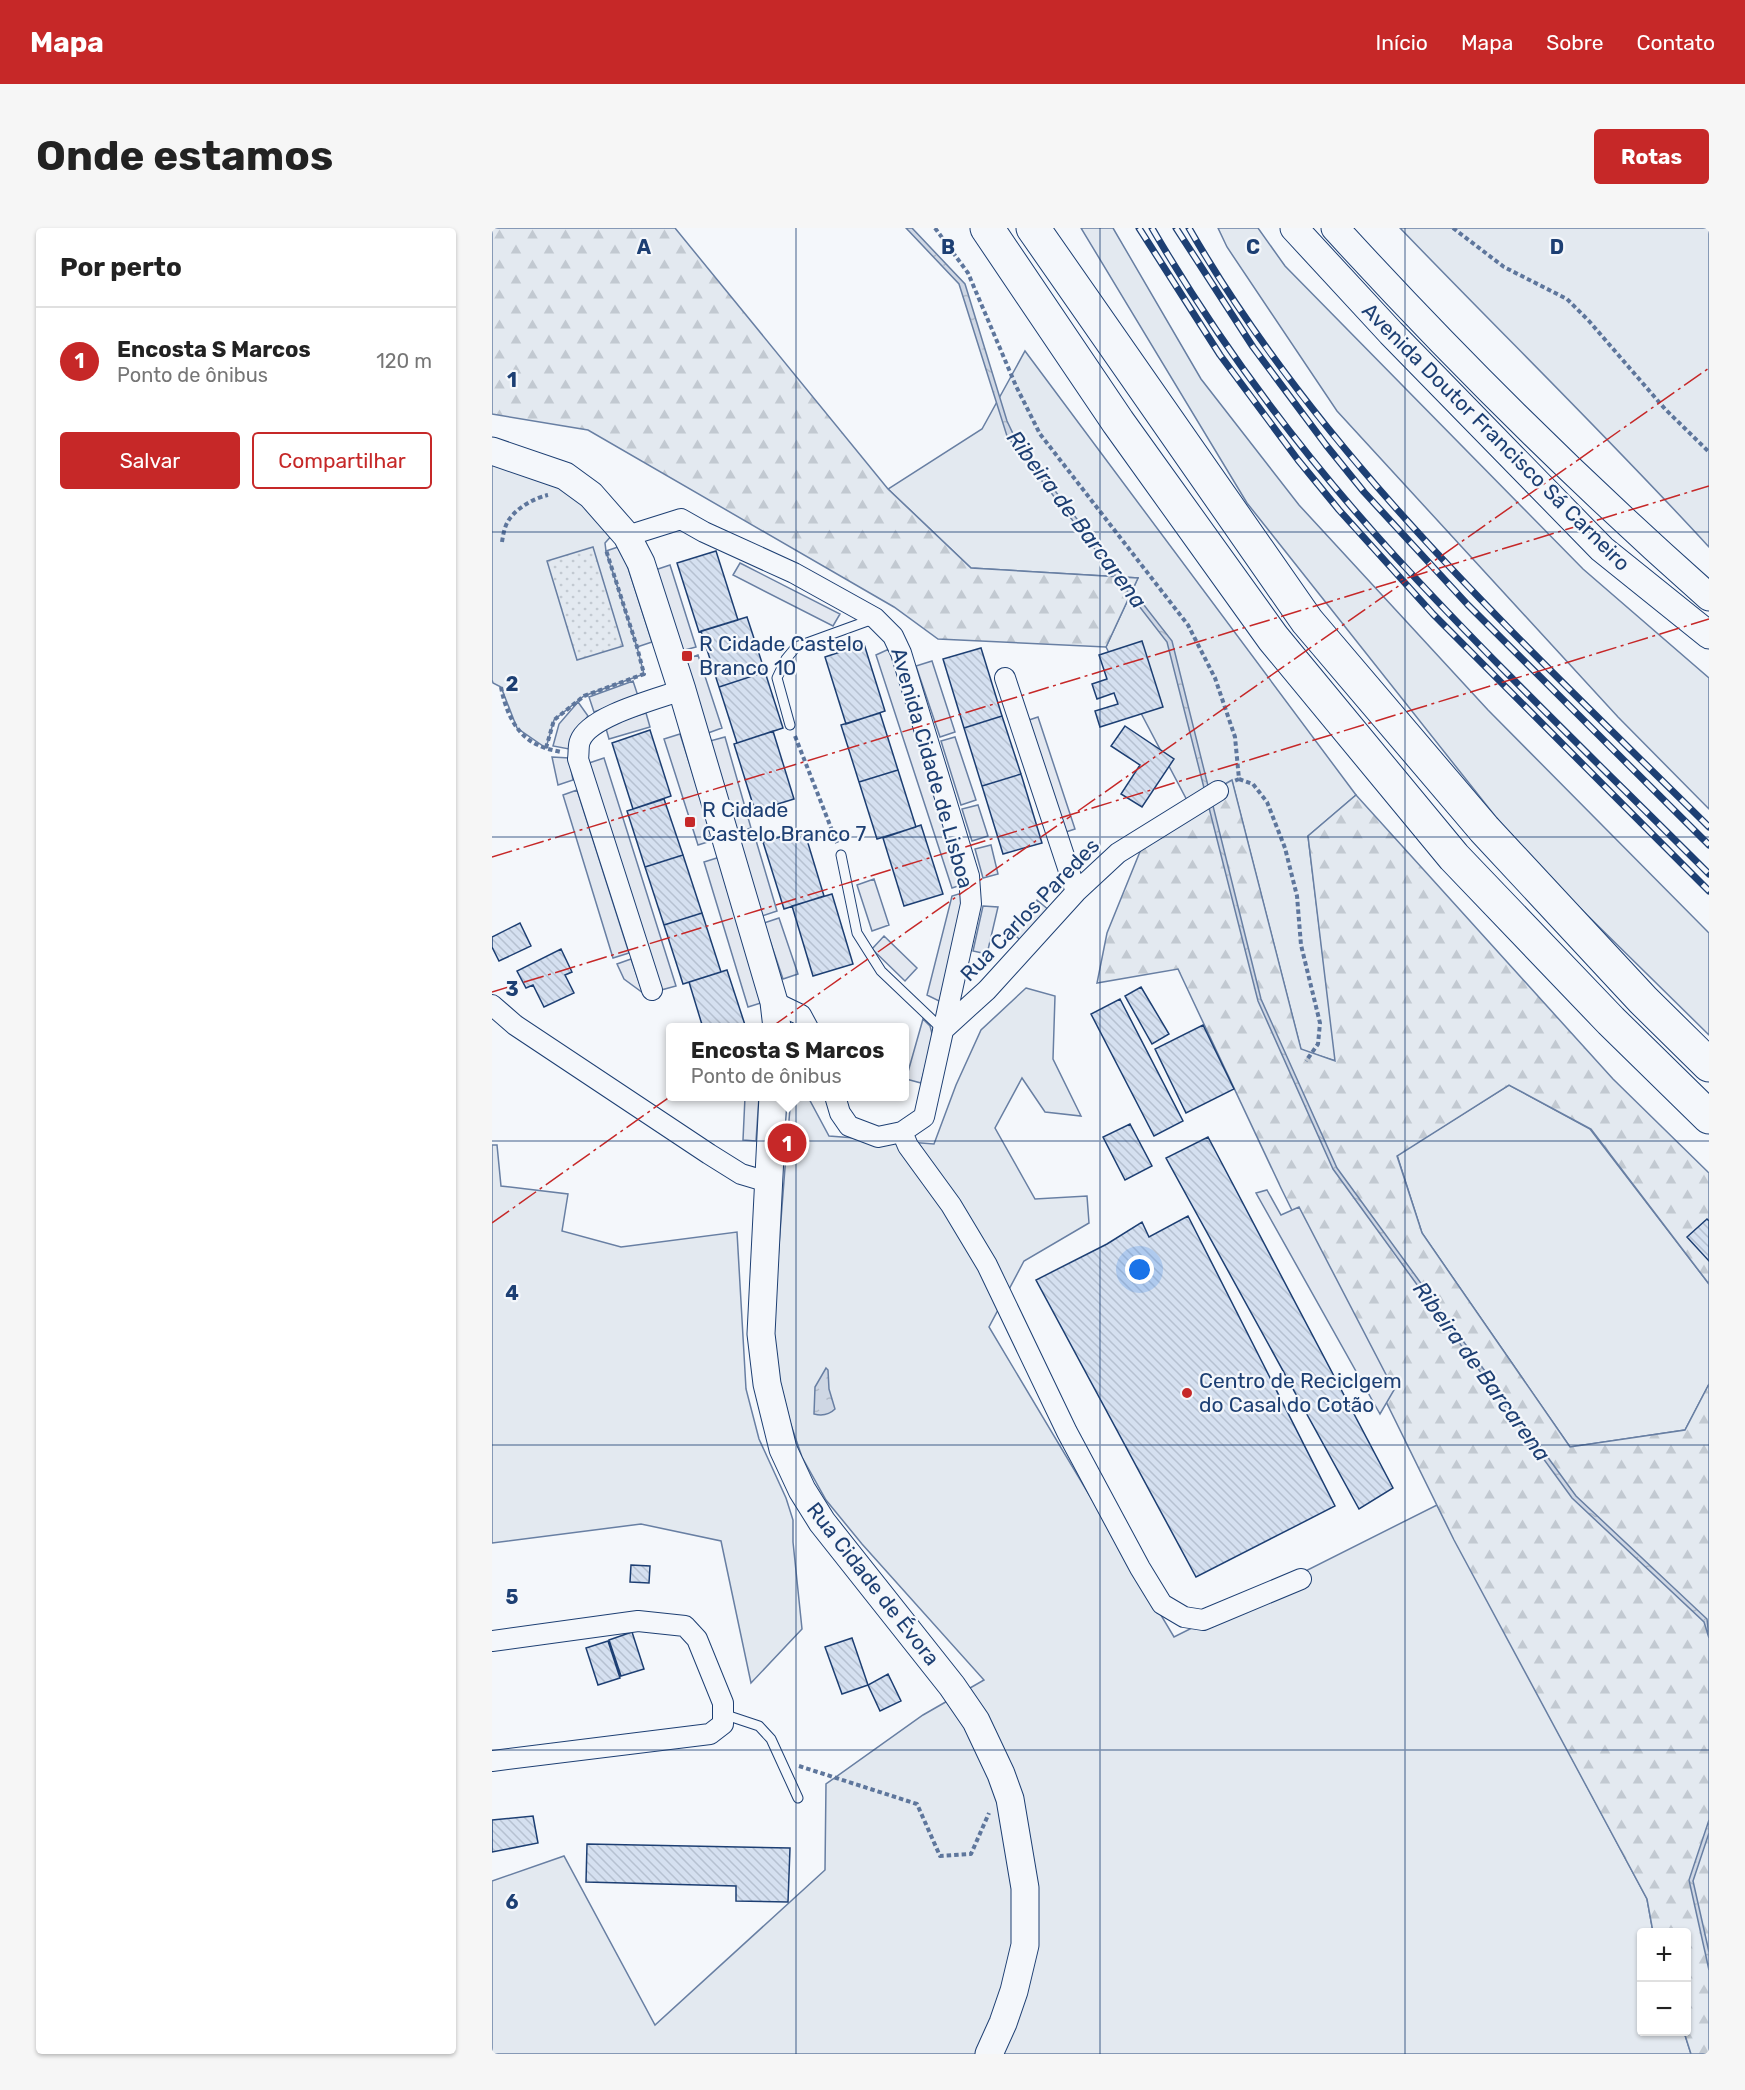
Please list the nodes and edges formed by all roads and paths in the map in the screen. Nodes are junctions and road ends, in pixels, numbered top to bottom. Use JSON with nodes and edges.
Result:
{"nodes":[{"id":1,"x":935,"y":228,"type":"edge"},
{"id":2,"x":987,"y":228,"type":"edge"},
{"id":3,"x":1032,"y":228,"type":"edge"},
{"id":4,"x":1294,"y":228,"type":"edge"},
{"id":5,"x":1335,"y":228,"type":"edge"},
{"id":6,"x":1454,"y":228,"type":"edge"},
{"id":7,"x":492,"y":451,"type":"edge"},
{"id":8,"x":1709,"y":452,"type":"edge"},
{"id":9,"x":550,"y":495,"type":"dead end"},
{"id":10,"x":627,"y":536,"type":"junction"},
{"id":11,"x":502,"y":542,"type":"dead end"},
{"id":12,"x":1709,"y":597,"type":"edge"},
{"id":13,"x":875,"y":618,"type":"junction"},
{"id":14,"x":1709,"y":635,"type":"edge"},
{"id":15,"x":1005,"y":678,"type":"dead end"},
{"id":16,"x":501,"y":687,"type":"dead end"},
{"id":17,"x":682,"y":690,"type":"junction"},
{"id":18,"x":790,"y":725,"type":"joint"},
{"id":19,"x":546,"y":748,"type":"junction"},
{"id":20,"x":578,"y":759,"type":"junction"},
{"id":21,"x":1239,"y":779,"type":"junction"},
{"id":22,"x":1218,"y":791,"type":"joint"},
{"id":23,"x":841,"y":855,"type":"joint"},
{"id":24,"x":1076,"y":892,"type":"junction"},
{"id":25,"x":652,"y":990,"type":"dead end"},
{"id":26,"x":492,"y":1005,"type":"edge"},
{"id":27,"x":776,"y":1019,"type":"edge"},
{"id":28,"x":805,"y":1023,"type":"edge"},
{"id":29,"x":943,"y":1030,"type":"junction"},
{"id":30,"x":1306,"y":1061,"type":"dead end"},
{"id":31,"x":1709,"y":1065,"type":"edge"},
{"id":32,"x":773,"y":1101,"type":"edge"},
{"id":33,"x":836,"y":1101,"type":"edge"},
{"id":34,"x":1709,"y":1117,"type":"edge"},
{"id":35,"x":905,"y":1139,"type":"junction"},
{"id":36,"x":768,"y":1182,"type":"junction"},
{"id":37,"x":1301,"y":1579,"type":"dead end"},
{"id":38,"x":492,"y":1641,"type":"edge"},
{"id":39,"x":723,"y":1714,"type":"junction"},
{"id":40,"x":781,"y":1760,"type":"junction"},
{"id":41,"x":492,"y":1761,"type":"edge"},
{"id":42,"x":798,"y":1798,"type":"dead end"},
{"id":43,"x":994,"y":1810,"type":"dead end"},
{"id":44,"x":989,"y":2054,"type":"edge"}],
"edges":[{"from":1,"to":21,"type":"path"},
{"from":2,"to":34,"type":"highway"},
{"from":3,"to":31,"type":"highway"},
{"from":4,"to":14,"type":"street","name":"Avenida Doutor Francisco Sá Carneiro"},
{"from":5,"to":12,"type":"street","name":"Avenida Doutor Francisco Sá Carneiro"},
{"from":6,"to":8,"type":"path"},
{"from":7,"to":10,"type":"street"},
{"from":9,"to":11,"type":"path"},
{"from":10,"to":13,"type":"street","name":"Avenida Cidade de Lisboa"},
{"from":10,"to":17,"type":"street"},
{"from":10,"to":19,"type":"path"},
{"from":13,"to":18,"type":"lane"},
{"from":13,"to":29,"type":"street","name":"Avenida Cidade de Lisboa"},
{"from":15,"to":24,"type":"street"},
{"from":16,"to":19,"type":"path"},
{"from":17,"to":20,"type":"street"},
{"from":17,"to":27,"type":"street"},
{"from":18,"to":23,"type":"path"},
{"from":19,"to":20,"type":"path"},
{"from":20,"to":25,"type":"street"},
{"from":21,"to":22,"type":"path"},
{"from":21,"to":30,"type":"path"},
{"from":22,"to":24,"type":"street","name":"Rua Carlos Paredes"},
{"from":23,"to":29,"type":"lane"},
{"from":24,"to":29,"type":"street","name":"Rua Carlos Paredes"},
{"from":26,"to":36,"type":"street"},
{"from":27,"to":28,"type":"street"},
{"from":29,"to":35,"type":"street","name":"Avenida Cidade de Lisboa"},
{"from":32,"to":36,"type":"street","name":"Rua Cidade de Évora"},
{"from":33,"to":35,"type":"street"},
{"from":35,"to":37,"type":"street"},
{"from":36,"to":44,"type":"street","name":"Rua Cidade de Évora"},
{"from":38,"to":39,"type":"street"},
{"from":39,"to":40,"type":"lane"},
{"from":39,"to":41,"type":"street"},
{"from":40,"to":42,"type":"lane"},
{"from":40,"to":43,"type":"path"}]}
